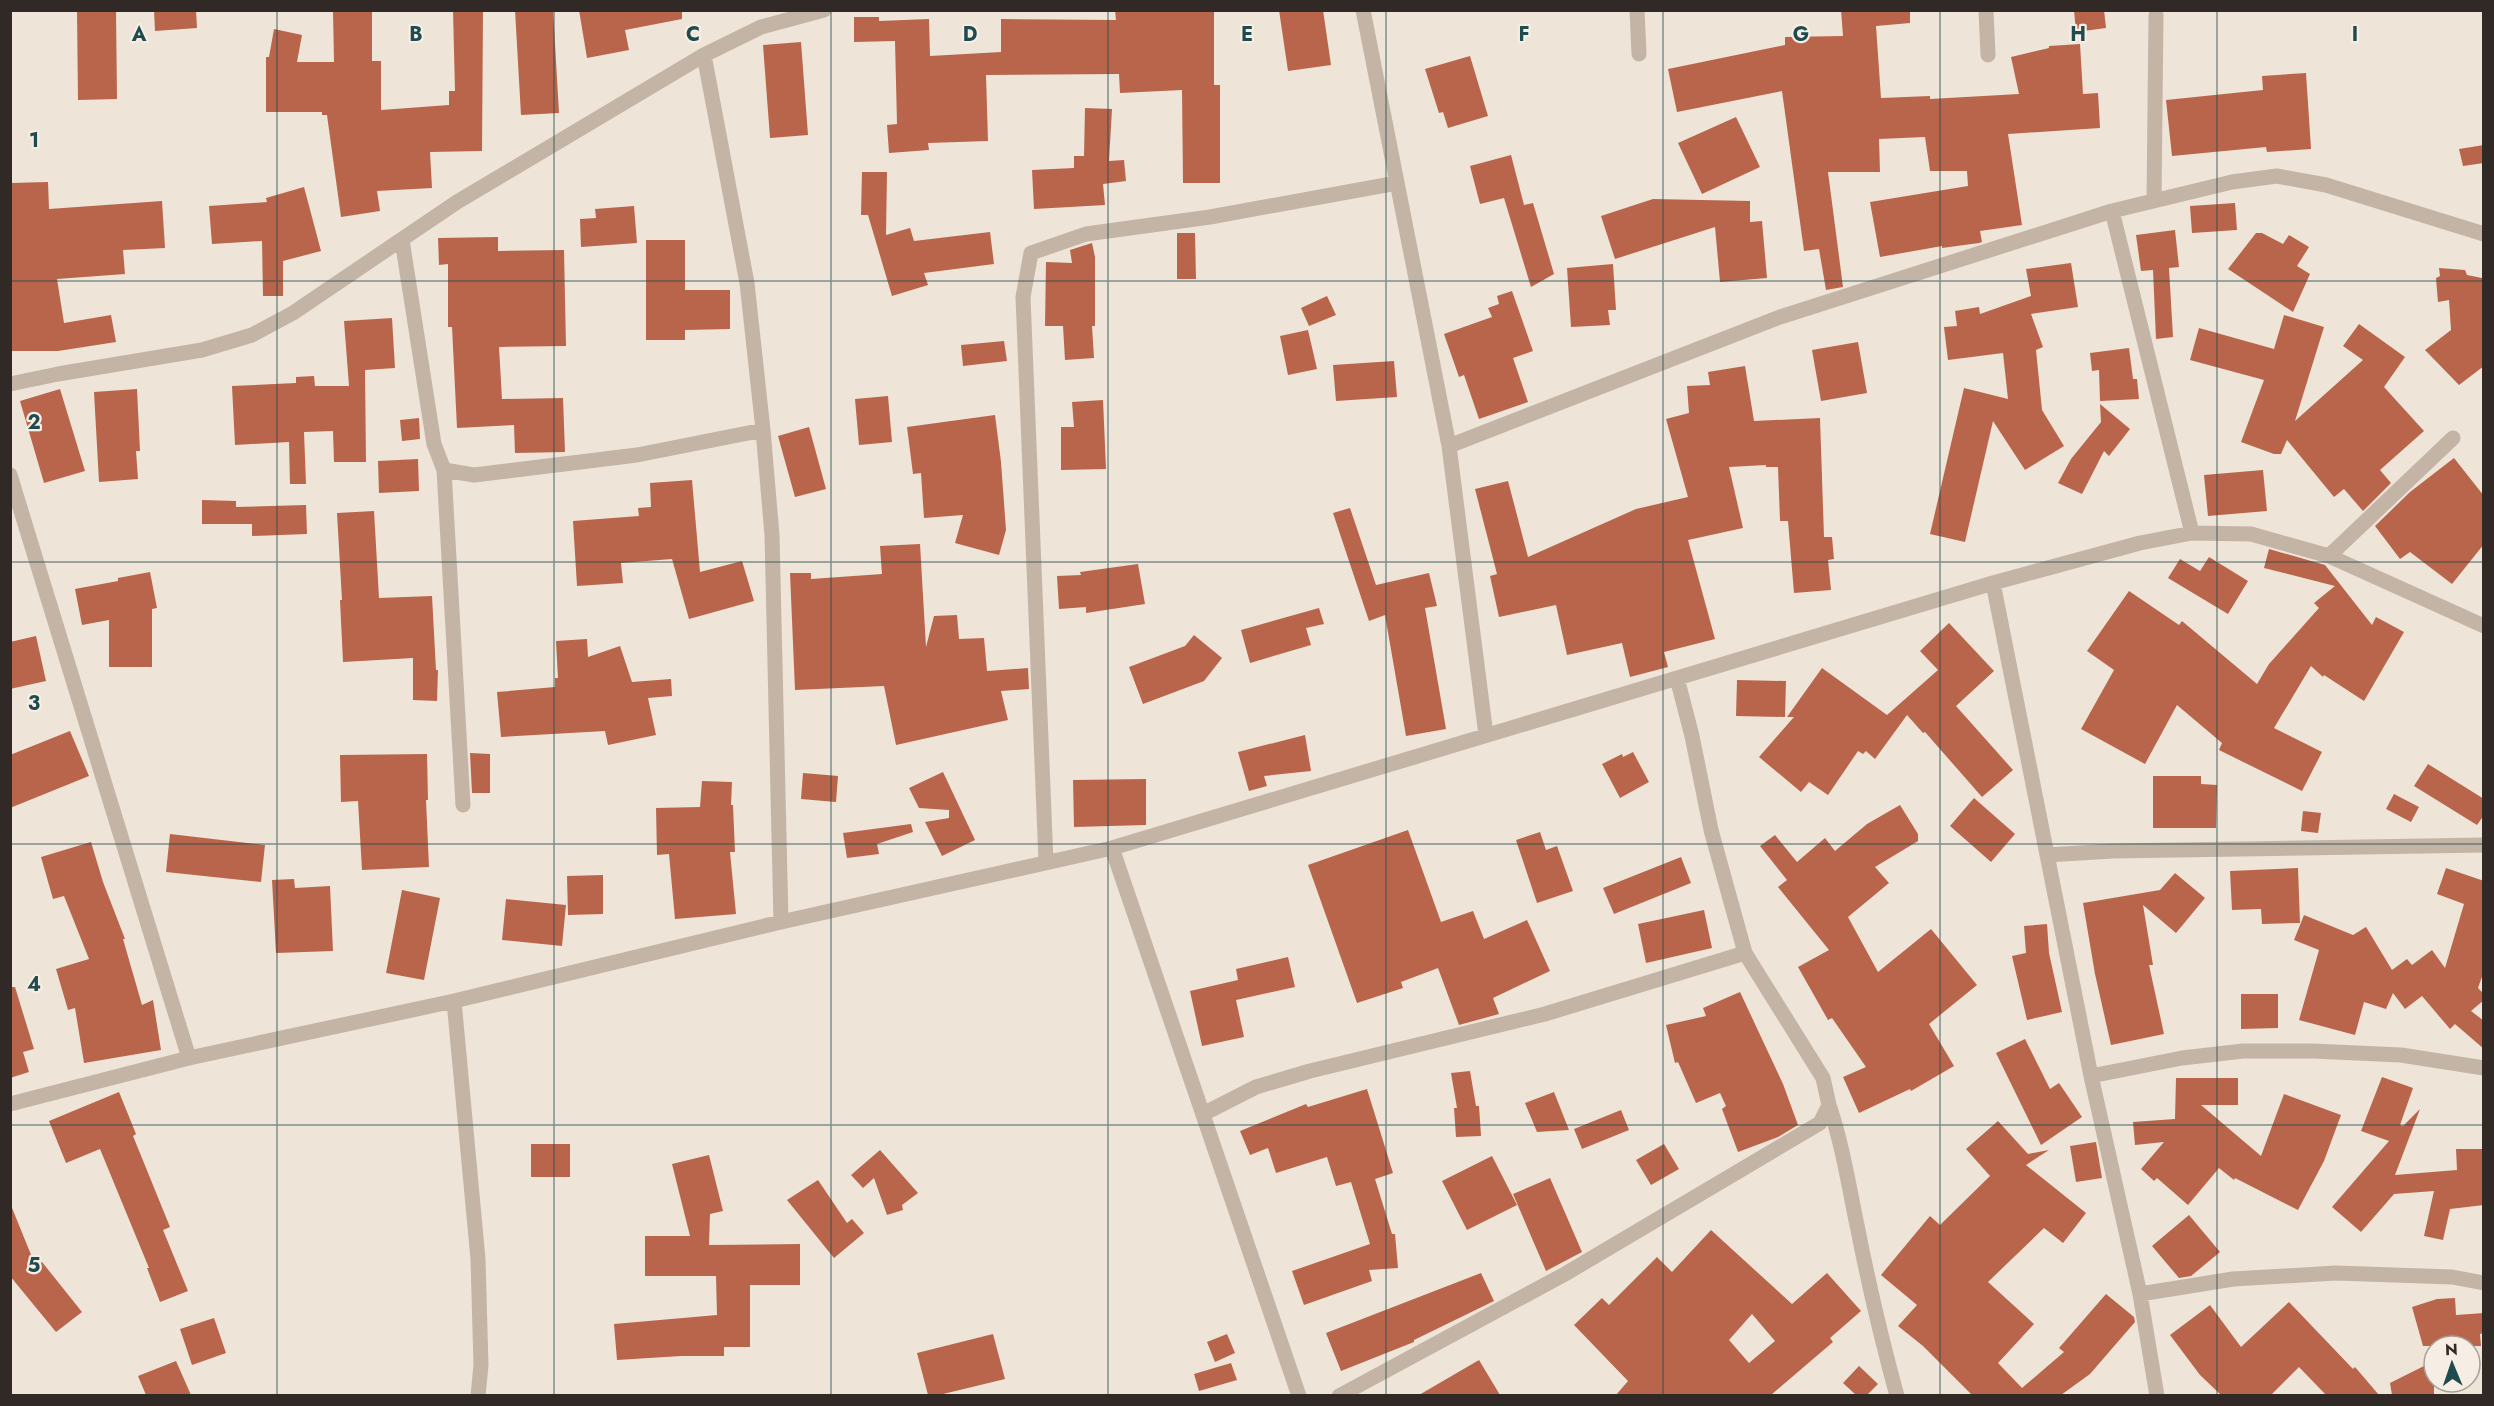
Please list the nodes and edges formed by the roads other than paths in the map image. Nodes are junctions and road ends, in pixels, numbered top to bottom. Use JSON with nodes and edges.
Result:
{"nodes":[{"id":1,"x":824,"y":10,"type":"edge"},
{"id":2,"x":1364,"y":10,"type":"edge"},
{"id":3,"x":1637,"y":10,"type":"edge"},
{"id":4,"x":1986,"y":10,"type":"edge"},
{"id":5,"x":2156,"y":15,"type":"dead end"},
{"id":6,"x":1639,"y":54,"type":"dead end"},
{"id":7,"x":704,"y":55,"type":"junction"},
{"id":8,"x":1988,"y":55,"type":"dead end"},
{"id":9,"x":1397,"y":183,"type":"junction"},
{"id":10,"x":2154,"y":201,"type":"junction"},
{"id":11,"x":2112,"y":211,"type":"junction"},
{"id":12,"x":2484,"y":234,"type":"edge"},
{"id":13,"x":402,"y":240,"type":"junction"},
{"id":14,"x":10,"y":384,"type":"edge"},
{"id":15,"x":762,"y":430,"type":"junction"},
{"id":16,"x":2453,"y":438,"type":"dead end"},
{"id":17,"x":1449,"y":446,"type":"junction"},
{"id":18,"x":444,"y":470,"type":"junction"},
{"id":19,"x":10,"y":475,"type":"edge"},
{"id":20,"x":2192,"y":533,"type":"junction"},
{"id":21,"x":2329,"y":556,"type":"junction"},
{"id":22,"x":1993,"y":583,"type":"junction"},
{"id":23,"x":2484,"y":626,"type":"edge"},
{"id":24,"x":1677,"y":678,"type":"junction"},
{"id":25,"x":1486,"y":735,"type":"junction"},
{"id":26,"x":464,"y":805,"type":"dead end"},
{"id":27,"x":2484,"y":845,"type":"edge"},
{"id":28,"x":1112,"y":848,"type":"junction"},
{"id":29,"x":2047,"y":855,"type":"junction"},
{"id":30,"x":1046,"y":862,"type":"junction"},
{"id":31,"x":781,"y":922,"type":"junction"},
{"id":32,"x":1744,"y":953,"type":"junction"},
{"id":33,"x":454,"y":1001,"type":"junction"},
{"id":34,"x":189,"y":1058,"type":"junction"},
{"id":35,"x":2484,"y":1068,"type":"edge"},
{"id":36,"x":2091,"y":1076,"type":"junction"},
{"id":37,"x":10,"y":1104,"type":"edge"},
{"id":38,"x":1829,"y":1105,"type":"junction"},
{"id":39,"x":1203,"y":1114,"type":"junction"},
{"id":40,"x":2484,"y":1283,"type":"edge"},
{"id":41,"x":2140,"y":1294,"type":"junction"},
{"id":42,"x":1355,"y":1392,"type":"edge"},
{"id":43,"x":478,"y":1395,"type":"edge"},
{"id":44,"x":1299,"y":1395,"type":"edge"},
{"id":45,"x":1339,"y":1395,"type":"edge"},
{"id":46,"x":1897,"y":1395,"type":"edge"},
{"id":47,"x":2157,"y":1395,"type":"edge"}],
"edges":[{"from":1,"to":7,"type":"street"},
{"from":2,"to":9,"type":"street"},
{"from":3,"to":6,"type":"street"},
{"from":4,"to":8,"type":"street"},
{"from":5,"to":10,"type":"street"},
{"from":7,"to":13,"type":"street"},
{"from":7,"to":15,"type":"street"},
{"from":9,"to":17,"type":"street"},
{"from":9,"to":30,"type":"street"},
{"from":10,"to":11,"type":"street"},
{"from":10,"to":12,"type":"street"},
{"from":11,"to":17,"type":"street"},
{"from":11,"to":20,"type":"street"},
{"from":13,"to":14,"type":"street"},
{"from":13,"to":18,"type":"street"},
{"from":15,"to":18,"type":"street"},
{"from":15,"to":31,"type":"street"},
{"from":16,"to":21,"type":"street"},
{"from":17,"to":25,"type":"street"},
{"from":18,"to":26,"type":"street"},
{"from":19,"to":34,"type":"street"},
{"from":20,"to":21,"type":"street"},
{"from":20,"to":22,"type":"street"},
{"from":21,"to":23,"type":"street"},
{"from":22,"to":24,"type":"street"},
{"from":22,"to":29,"type":"street"},
{"from":24,"to":25,"type":"street"},
{"from":24,"to":32,"type":"street"},
{"from":25,"to":28,"type":"street"},
{"from":27,"to":29,"type":"street"},
{"from":28,"to":30,"type":"street"},
{"from":28,"to":39,"type":"street"},
{"from":29,"to":36,"type":"street"},
{"from":30,"to":31,"type":"street"},
{"from":31,"to":33,"type":"street"},
{"from":32,"to":38,"type":"street"},
{"from":32,"to":39,"type":"street"},
{"from":33,"to":34,"type":"street"},
{"from":33,"to":43,"type":"street"},
{"from":34,"to":37,"type":"street"},
{"from":35,"to":36,"type":"street"},
{"from":36,"to":41,"type":"street"},
{"from":38,"to":42,"type":"street"},
{"from":38,"to":46,"type":"street"},
{"from":39,"to":44,"type":"street"},
{"from":40,"to":41,"type":"street"},
{"from":41,"to":47,"type":"street"},
{"from":42,"to":45,"type":"street"}]}
